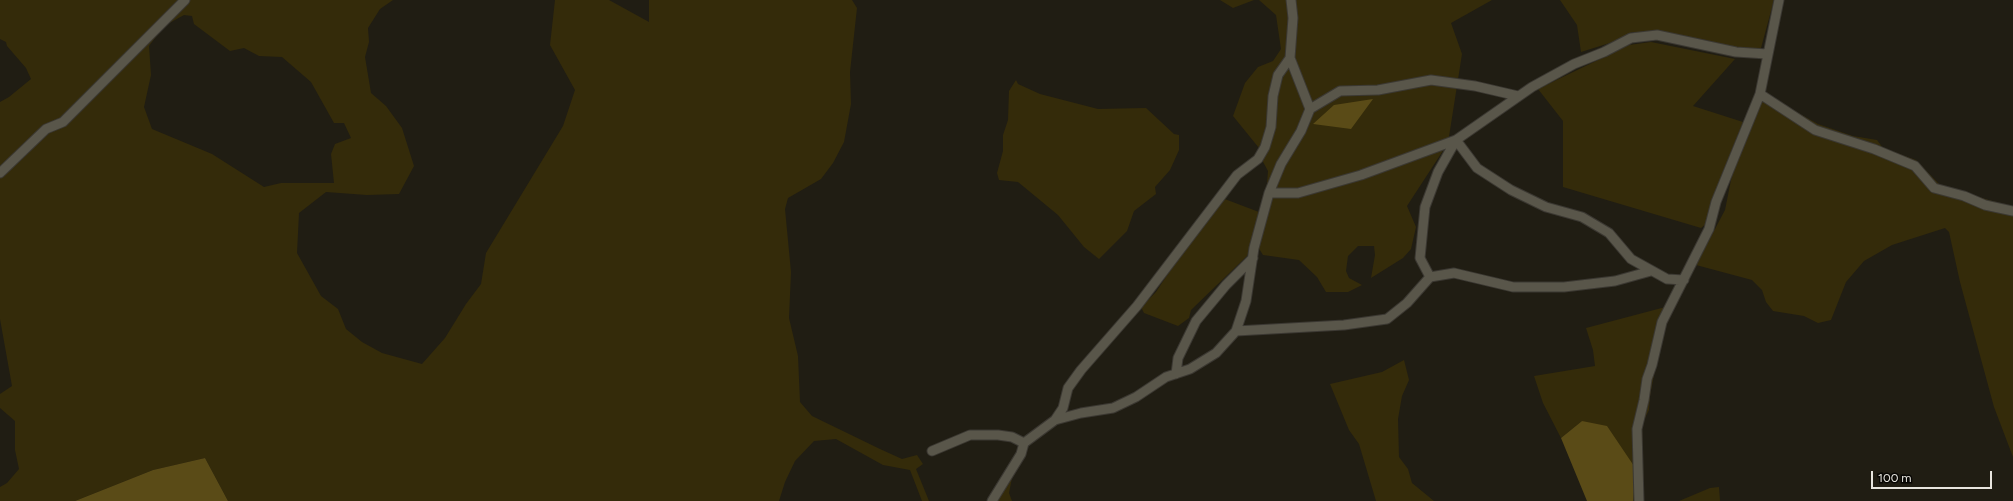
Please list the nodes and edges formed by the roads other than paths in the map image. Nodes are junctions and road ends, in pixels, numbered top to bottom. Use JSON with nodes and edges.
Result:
{"nodes":[{"id":1,"x":186,"y":0,"type":"edge"},
{"id":2,"x":1291,"y":0,"type":"edge"},
{"id":3,"x":1779,"y":0,"type":"edge"},
{"id":4,"x":1767,"y":54,"type":"junction"},
{"id":5,"x":1290,"y":58,"type":"junction"},
{"id":6,"x":1760,"y":94,"type":"junction"},
{"id":7,"x":1518,"y":96,"type":"junction"},
{"id":8,"x":1310,"y":108,"type":"junction"},
{"id":9,"x":1456,"y":140,"type":"junction"},
{"id":10,"x":0,"y":173,"type":"edge"},
{"id":11,"x":1269,"y":193,"type":"junction"},
{"id":12,"x":2013,"y":211,"type":"edge"},
{"id":13,"x":1253,"y":258,"type":"junction"},
{"id":14,"x":1651,"y":271,"type":"junction"},
{"id":15,"x":1430,"y":278,"type":"junction"},
{"id":16,"x":1684,"y":280,"type":"junction"},
{"id":17,"x":1236,"y":331,"type":"junction"},
{"id":18,"x":1176,"y":374,"type":"junction"},
{"id":19,"x":1055,"y":420,"type":"junction"},
{"id":20,"x":1024,"y":443,"type":"junction"},
{"id":21,"x":932,"y":451,"type":"dead end"},
{"id":22,"x":992,"y":501,"type":"edge"},
{"id":23,"x":1639,"y":501,"type":"edge"}],
"edges":[{"from":1,"to":10,"type":"street"},
{"from":2,"to":5,"type":"street"},
{"from":3,"to":4,"type":"street"},
{"from":4,"to":6,"type":"street"},
{"from":4,"to":7,"type":"street"},
{"from":5,"to":8,"type":"street"},
{"from":5,"to":19,"type":"street"},
{"from":6,"to":12,"type":"street"},
{"from":6,"to":16,"type":"street"},
{"from":7,"to":8,"type":"street"},
{"from":7,"to":9,"type":"street"},
{"from":8,"to":11,"type":"street"},
{"from":9,"to":11,"type":"street"},
{"from":9,"to":14,"type":"street"},
{"from":9,"to":15,"type":"street"},
{"from":11,"to":13,"type":"street"},
{"from":13,"to":17,"type":"street"},
{"from":13,"to":18,"type":"street"},
{"from":14,"to":15,"type":"street"},
{"from":14,"to":16,"type":"street"},
{"from":15,"to":17,"type":"street"},
{"from":16,"to":23,"type":"street"},
{"from":17,"to":18,"type":"street"},
{"from":18,"to":19,"type":"street"},
{"from":19,"to":20,"type":"street"},
{"from":20,"to":21,"type":"street"},
{"from":20,"to":22,"type":"street"}]}
